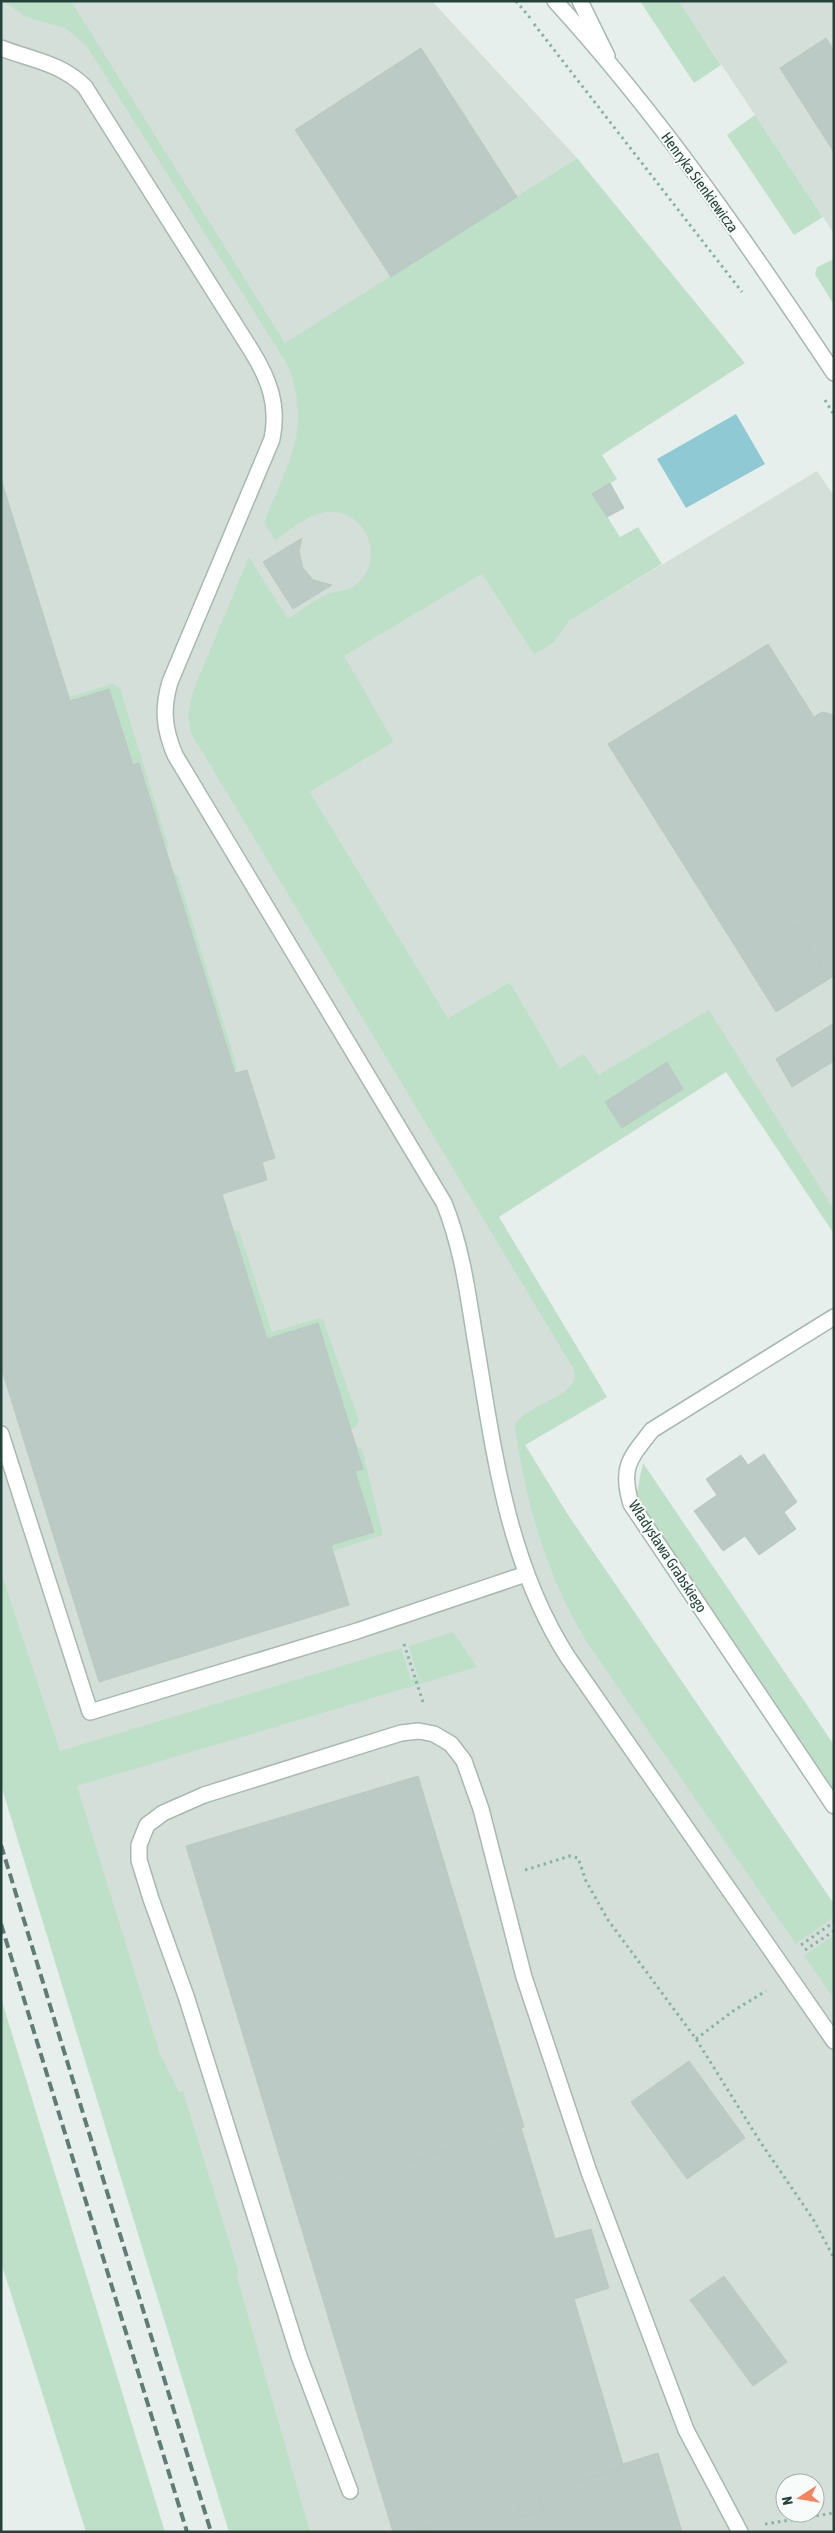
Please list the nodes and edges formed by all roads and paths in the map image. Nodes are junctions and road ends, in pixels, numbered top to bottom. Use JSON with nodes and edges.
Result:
{"nodes":[{"id":1,"x":516,"y":1,"type":"edge"},
{"id":2,"x":555,"y":1,"type":"edge"},
{"id":3,"x":580,"y":1,"type":"edge"},
{"id":4,"x":1,"y":48,"type":"edge"},
{"id":5,"x":609,"y":60,"type":"junction"},
{"id":6,"x":746,"y":297,"type":"dead end"},
{"id":7,"x":834,"y":373,"type":"edge"},
{"id":8,"x":824,"y":399,"type":"dead end"},
{"id":9,"x":834,"y":415,"type":"edge"},
{"id":10,"x":834,"y":1318,"type":"edge"},
{"id":11,"x":1,"y":1434,"type":"edge"},
{"id":12,"x":526,"y":1574,"type":"junction"},
{"id":13,"x":404,"y":1644,"type":"dead end"},
{"id":14,"x":421,"y":1696,"type":"dead end"},
{"id":15,"x":834,"y":1806,"type":"edge"},
{"id":16,"x":543,"y":1864,"type":"dead end"},
{"id":17,"x":834,"y":1922,"type":"edge"},
{"id":18,"x":834,"y":1931,"type":"edge"},
{"id":19,"x":798,"y":1947,"type":"dead end"},
{"id":20,"x":802,"y":1953,"type":"dead end"},
{"id":21,"x":789,"y":1977,"type":"junction"},
{"id":22,"x":696,"y":2038,"type":"junction"},
{"id":23,"x":834,"y":2040,"type":"edge"},
{"id":24,"x":834,"y":2258,"type":"edge"},
{"id":25,"x":350,"y":2491,"type":"dead end"},
{"id":26,"x":834,"y":2513,"type":"edge"},
{"id":27,"x":739,"y":2531,"type":"edge"}],
"edges":[{"from":1,"to":6,"type":"path"},
{"from":2,"to":5,"type":"street","name":"Henryka Sienkiewicza"},
{"from":3,"to":5,"type":"street"},
{"from":4,"to":12,"type":"street"},
{"from":5,"to":7,"type":"street","name":"Henryka Sienkiewicza"},
{"from":8,"to":9,"type":"path"},
{"from":10,"to":15,"type":"street","name":"Władysława Grabskiego"},
{"from":11,"to":12,"type":"street"},
{"from":12,"to":21,"type":"street"},
{"from":13,"to":14,"type":"path"},
{"from":16,"to":22,"type":"path"},
{"from":17,"to":19,"type":"path"},
{"from":18,"to":20,"type":"path"},
{"from":21,"to":22,"type":"path"},
{"from":21,"to":23,"type":"street"},
{"from":22,"to":24,"type":"path"},
{"from":25,"to":27,"type":"street"},
{"from":26,"to":27,"type":"path"}]}
